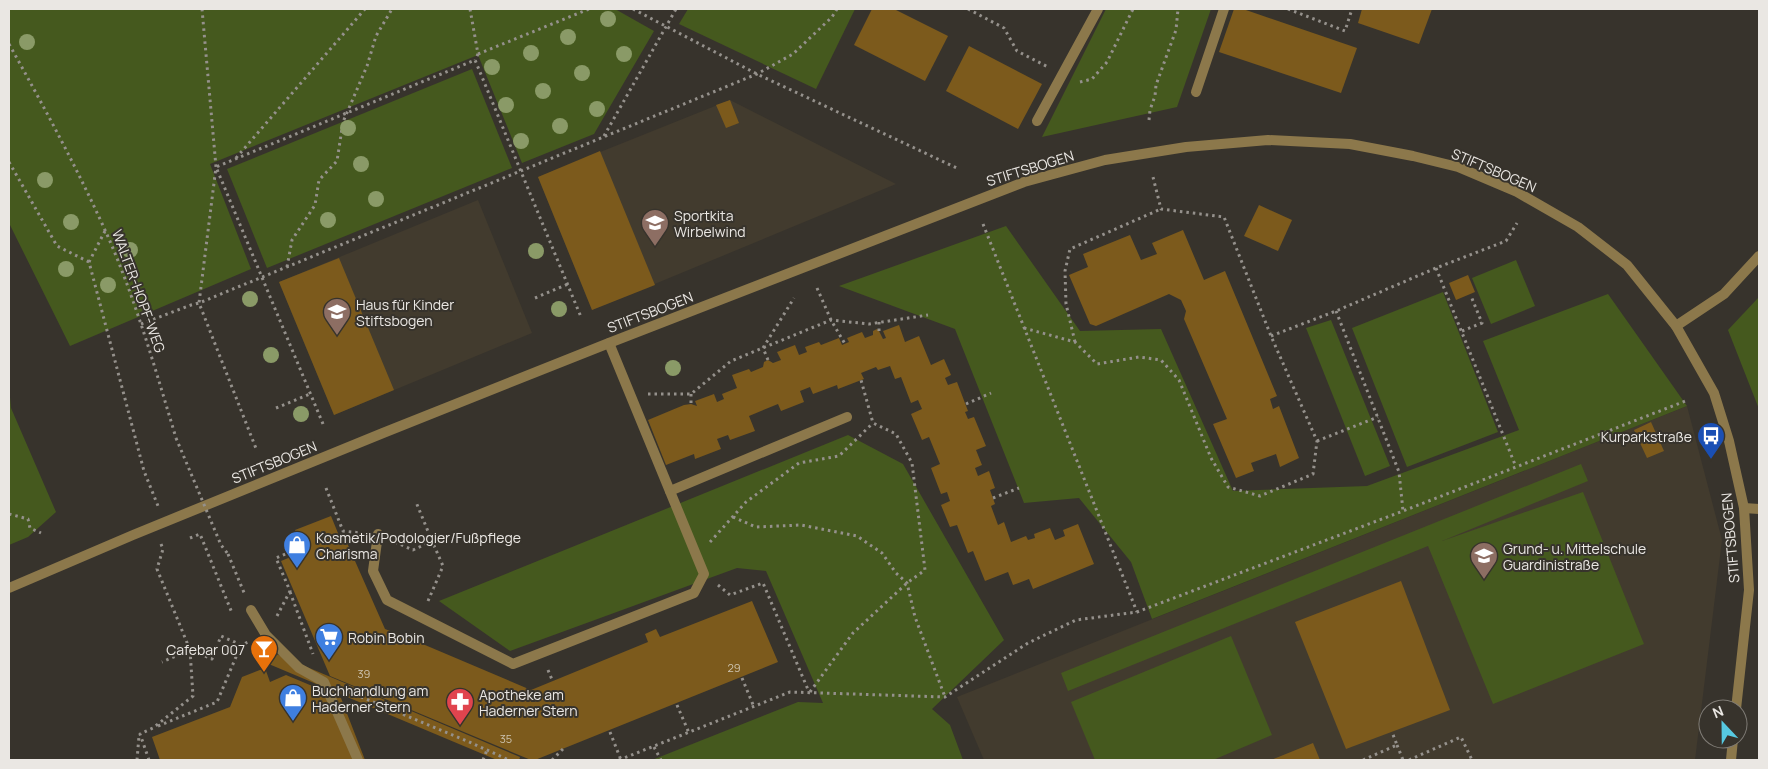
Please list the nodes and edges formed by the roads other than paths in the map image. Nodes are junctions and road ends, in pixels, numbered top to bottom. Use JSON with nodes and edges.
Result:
{"nodes":[{"id":1,"x":1098,"y":9,"type":"edge"},
{"id":2,"x":1224,"y":9,"type":"edge"},
{"id":3,"x":1196,"y":92,"type":"dead end"},
{"id":4,"x":1037,"y":122,"type":"dead end"},
{"id":5,"x":1759,"y":256,"type":"edge"},
{"id":6,"x":1676,"y":326,"type":"junction"},
{"id":7,"x":609,"y":343,"type":"junction"},
{"id":8,"x":847,"y":417,"type":"dead end"},
{"id":9,"x":670,"y":491,"type":"junction"},
{"id":10,"x":1744,"y":508,"type":"junction"},
{"id":11,"x":1759,"y":508,"type":"edge"},
{"id":12,"x":378,"y":534,"type":"road end"},
{"id":13,"x":9,"y":588,"type":"edge"},
{"id":14,"x":252,"y":610,"type":"dead end"},
{"id":15,"x":1737,"y":699,"type":"edge"},
{"id":16,"x":358,"y":760,"type":"edge"}],
"edges":[{"from":1,"to":4,"type":"street"},
{"from":2,"to":3,"type":"street"},
{"from":5,"to":6,"type":"street"},
{"from":6,"to":7,"type":"street","name":"STIFTSBOGEN"},
{"from":6,"to":10,"type":"street","name":"STIFTSBOGEN"},
{"from":7,"to":9,"type":"street"},
{"from":7,"to":13,"type":"street","name":"STIFTSBOGEN"},
{"from":8,"to":9,"type":"street"},
{"from":9,"to":12,"type":"street"},
{"from":10,"to":11,"type":"street"},
{"from":10,"to":15,"type":"street","name":"STIFTSBOGEN"},
{"from":14,"to":16,"type":"street"}]}
